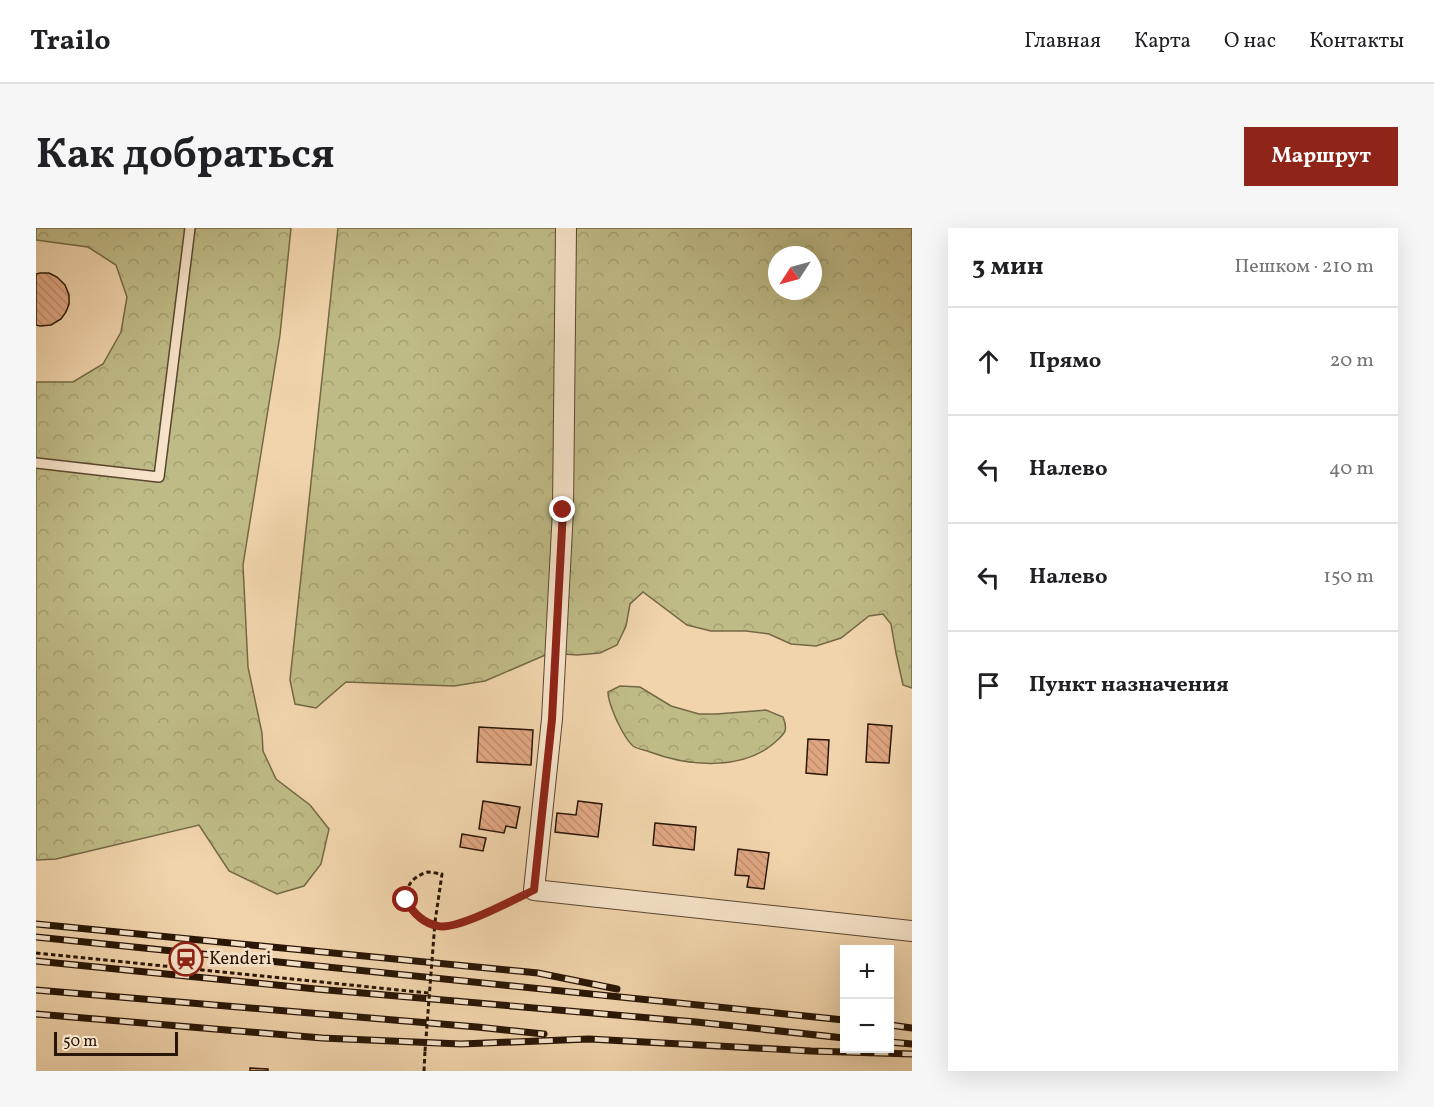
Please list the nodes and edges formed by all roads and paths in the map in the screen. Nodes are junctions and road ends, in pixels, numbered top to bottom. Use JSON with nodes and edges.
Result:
{"nodes":[{"id":1,"x":190,"y":228,"type":"edge"},
{"id":2,"x":566,"y":228,"type":"edge"},
{"id":3,"x":36,"y":463,"type":"edge"},
{"id":4,"x":534,"y":890,"type":"junction"},
{"id":5,"x":912,"y":931,"type":"edge"},
{"id":6,"x":36,"y":953,"type":"edge"},
{"id":7,"x":429,"y":993,"type":"junction"},
{"id":8,"x":424,"y":1071,"type":"edge"}],
"edges":[{"from":1,"to":3,"type":"lane"},
{"from":2,"to":4,"type":"street"},
{"from":4,"to":5,"type":"street"},
{"from":4,"to":7,"type":"path","bridge":true},
{"from":6,"to":7,"type":"path"},
{"from":7,"to":8,"type":"path","bridge":true}]}
